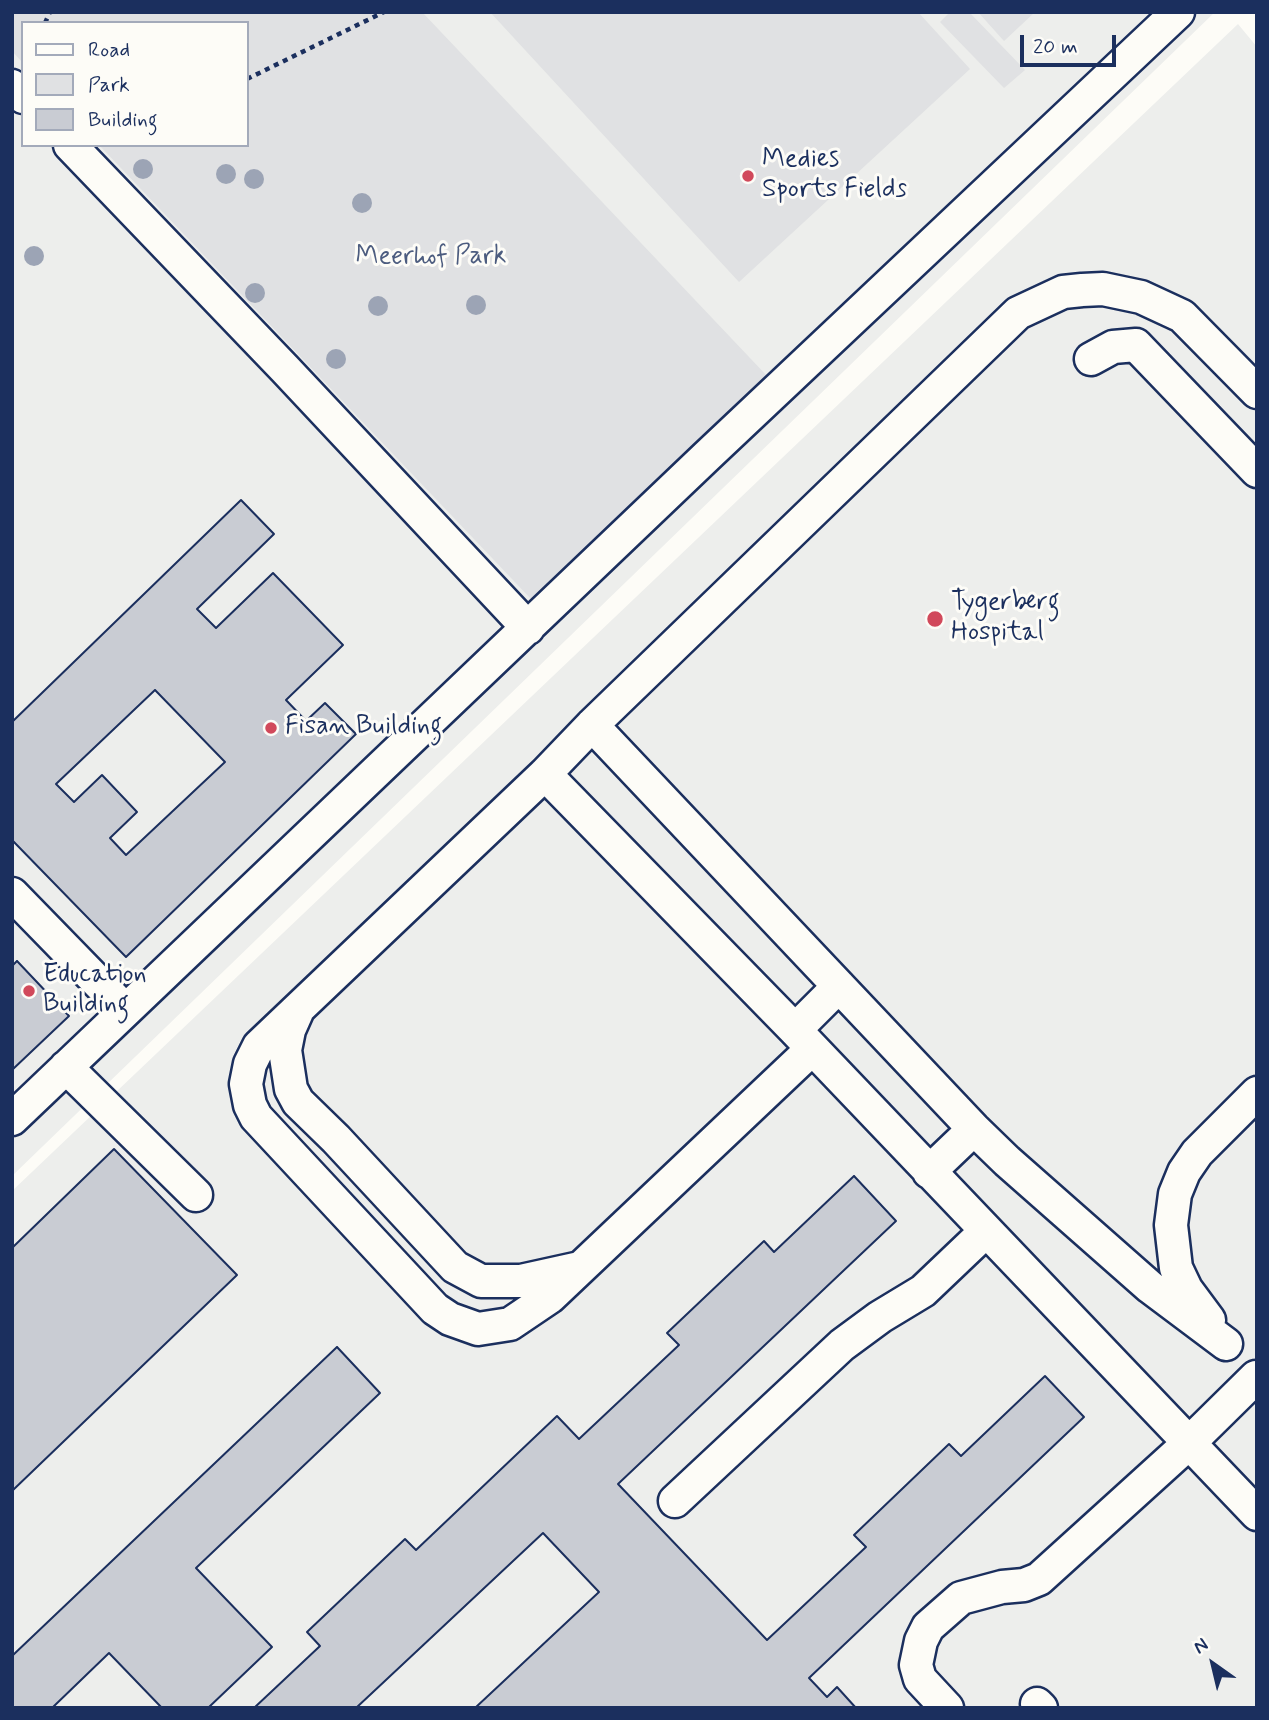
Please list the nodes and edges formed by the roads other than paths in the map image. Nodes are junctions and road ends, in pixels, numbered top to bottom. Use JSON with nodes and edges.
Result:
{"nodes":[{"id":1,"x":1178,"y":12,"type":"edge"},
{"id":2,"x":72,"y":147,"type":"edge"},
{"id":3,"x":1182,"y":316,"type":"junction"},
{"id":4,"x":1136,"y":345,"type":"junction"},
{"id":5,"x":1091,"y":359,"type":"dead end"},
{"id":6,"x":1257,"y":392,"type":"edge"},
{"id":7,"x":1257,"y":471,"type":"edge"},
{"id":8,"x":528,"y":628,"type":"junction"},
{"id":9,"x":592,"y":725,"type":"junction"},
{"id":10,"x":545,"y":774,"type":"junction"},
{"id":11,"x":12,"y":894,"type":"edge"},
{"id":12,"x":839,"y":986,"type":"junction"},
{"id":13,"x":299,"y":1008,"type":"junction"},
{"id":14,"x":125,"y":1010,"type":"junction"},
{"id":15,"x":803,"y":1040,"type":"junction"},
{"id":16,"x":66,"y":1067,"type":"junction"},
{"id":17,"x":1257,"y":1093,"type":"edge"},
{"id":18,"x":12,"y":1119,"type":"edge"},
{"id":19,"x":974,"y":1129,"type":"junction"},
{"id":20,"x":929,"y":1172,"type":"junction"},
{"id":21,"x":196,"y":1195,"type":"dead end"},
{"id":22,"x":986,"y":1231,"type":"junction"},
{"id":23,"x":581,"y":1268,"type":"junction"},
{"id":24,"x":1248,"y":1364,"type":"edge"},
{"id":25,"x":1189,"y":1443,"type":"junction"},
{"id":26,"x":675,"y":1501,"type":"dead end"},
{"id":27,"x":1257,"y":1514,"type":"edge"},
{"id":28,"x":947,"y":1708,"type":"edge"}],
"edges":[{"from":1,"to":8,"type":"street"},
{"from":2,"to":8,"type":"street"},
{"from":3,"to":4,"type":"street"},
{"from":3,"to":6,"type":"street"},
{"from":3,"to":9,"type":"street"},
{"from":4,"to":5,"type":"street"},
{"from":4,"to":7,"type":"street"},
{"from":8,"to":14,"type":"street"},
{"from":9,"to":10,"type":"street"},
{"from":9,"to":12,"type":"street"},
{"from":10,"to":13,"type":"street"},
{"from":10,"to":15,"type":"street"},
{"from":11,"to":14,"type":"street"},
{"from":12,"to":15,"type":"street"},
{"from":12,"to":19,"type":"street"},
{"from":13,"to":23,"type":"street"},
{"from":13,"to":23,"type":"street"},
{"from":14,"to":16,"type":"street"},
{"from":15,"to":20,"type":"street"},
{"from":15,"to":23,"type":"street"},
{"from":16,"to":18,"type":"street"},
{"from":16,"to":21,"type":"street"},
{"from":17,"to":24,"type":"street"},
{"from":19,"to":20,"type":"street"},
{"from":19,"to":24,"type":"street"},
{"from":20,"to":22,"type":"street"},
{"from":22,"to":25,"type":"street"},
{"from":22,"to":26,"type":"street"},
{"from":24,"to":25,"type":"street"},
{"from":25,"to":27,"type":"street"},
{"from":25,"to":28,"type":"street"}]}
